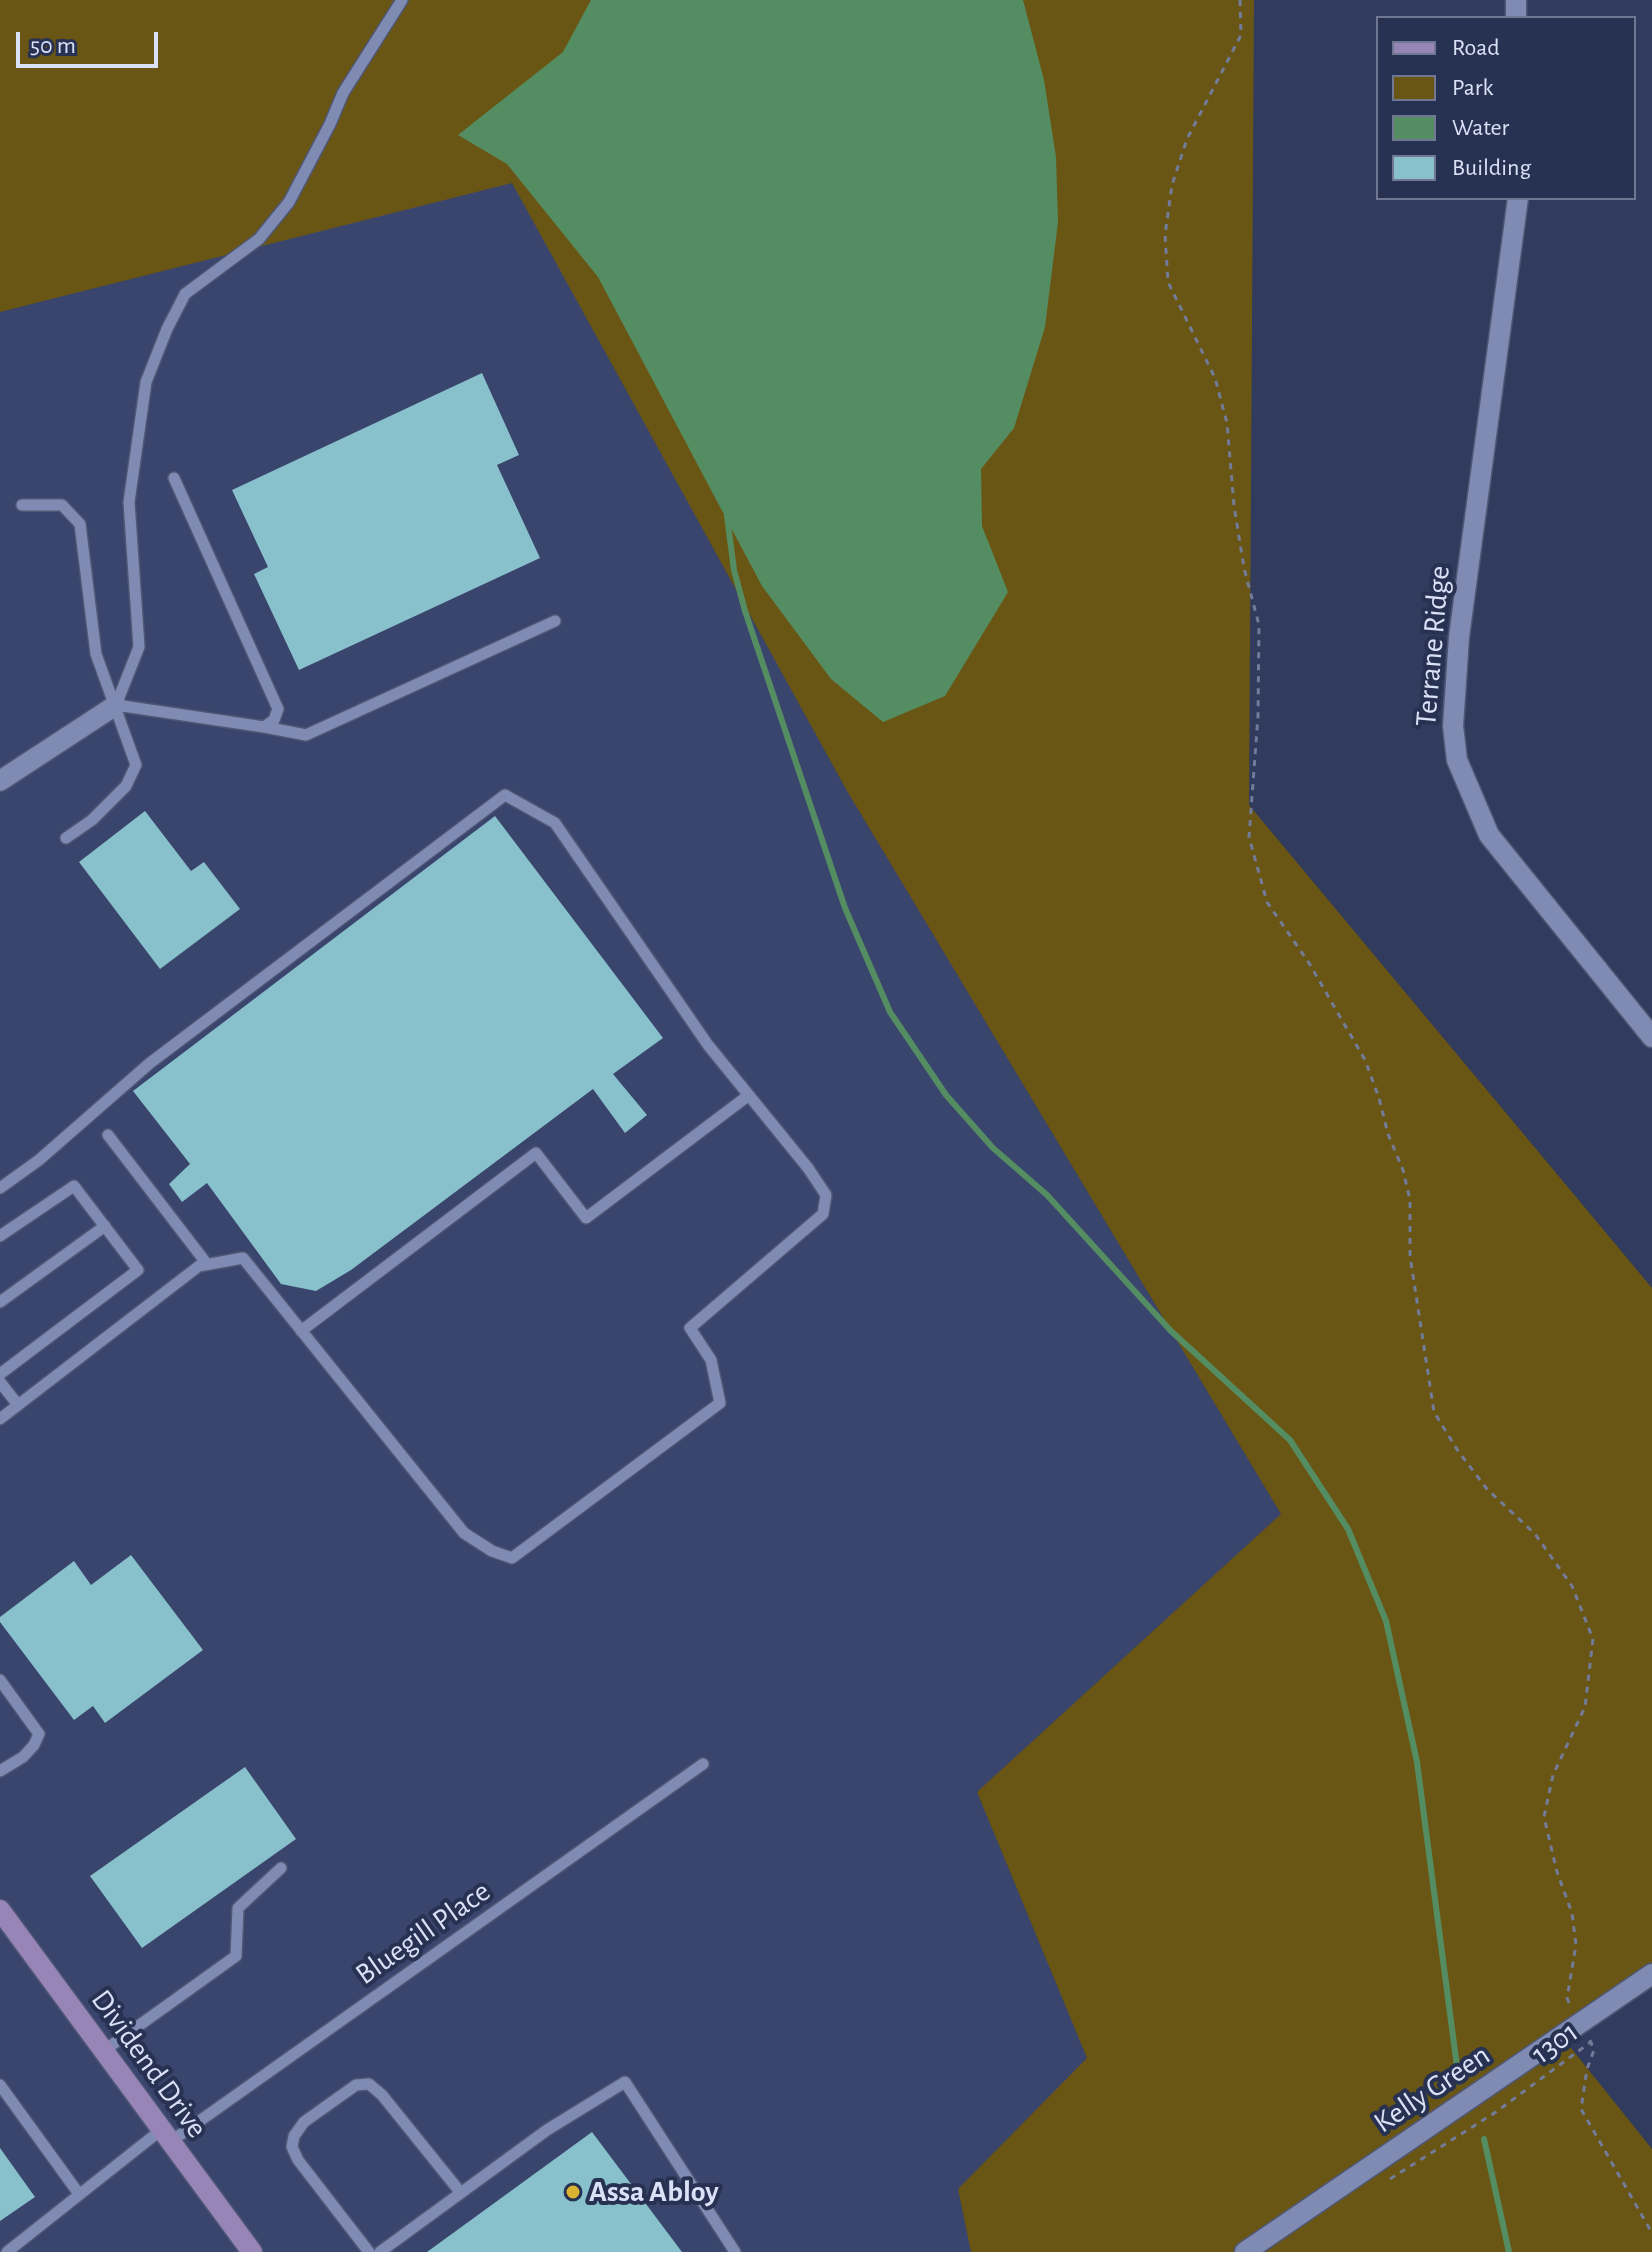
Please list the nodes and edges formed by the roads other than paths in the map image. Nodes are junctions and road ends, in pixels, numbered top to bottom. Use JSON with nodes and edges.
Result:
{"nodes":[{"id":1,"x":402,"y":0,"type":"edge"},
{"id":2,"x":1518,"y":200,"type":"edge"},
{"id":3,"x":174,"y":478,"type":"dead end"},
{"id":4,"x":22,"y":505,"type":"dead end"},
{"id":5,"x":555,"y":621,"type":"dead end"},
{"id":6,"x":116,"y":705,"type":"junction"},
{"id":7,"x":264,"y":727,"type":"junction"},
{"id":8,"x":0,"y":781,"type":"edge"},
{"id":9,"x":66,"y":838,"type":"dead end"},
{"id":10,"x":1652,"y":1037,"type":"edge"},
{"id":11,"x":749,"y":1095,"type":"junction"},
{"id":12,"x":108,"y":1135,"type":"dead end"},
{"id":13,"x":0,"y":1188,"type":"edge"},
{"id":14,"x":105,"y":1226,"type":"junction"},
{"id":15,"x":0,"y":1236,"type":"edge"},
{"id":16,"x":207,"y":1264,"type":"junction"},
{"id":17,"x":0,"y":1302,"type":"edge"},
{"id":18,"x":301,"y":1331,"type":"junction"},
{"id":19,"x":0,"y":1374,"type":"edge"},
{"id":20,"x":0,"y":1382,"type":"edge"},
{"id":21,"x":18,"y":1405,"type":"junction"},
{"id":22,"x":0,"y":1419,"type":"edge"},
{"id":23,"x":0,"y":1680,"type":"edge"},
{"id":24,"x":703,"y":1764,"type":"dead end"},
{"id":25,"x":0,"y":1771,"type":"edge"},
{"id":26,"x":281,"y":1868,"type":"dead end"},
{"id":27,"x":0,"y":1910,"type":"edge"},
{"id":28,"x":1652,"y":1974,"type":"edge"},
{"id":29,"x":102,"y":2052,"type":"junction"},
{"id":30,"x":0,"y":2085,"type":"edge"},
{"id":31,"x":165,"y":2136,"type":"junction"},
{"id":32,"x":461,"y":2193,"type":"junction"},
{"id":33,"x":79,"y":2194,"type":"junction"},
{"id":34,"x":7,"y":2252,"type":"edge"},
{"id":35,"x":252,"y":2252,"type":"edge"},
{"id":36,"x":369,"y":2252,"type":"edge"},
{"id":37,"x":380,"y":2252,"type":"edge"},
{"id":38,"x":735,"y":2252,"type":"edge"},
{"id":39,"x":1245,"y":2252,"type":"edge"}],
"edges":[{"from":1,"to":6,"type":"lane"},
{"from":2,"to":10,"type":"street","name":"Terrane Ridge"},
{"from":3,"to":7,"type":"lane"},
{"from":4,"to":6,"type":"lane"},
{"from":5,"to":7,"type":"lane"},
{"from":6,"to":7,"type":"lane"},
{"from":6,"to":8,"type":"street"},
{"from":6,"to":9,"type":"lane"},
{"from":11,"to":13,"type":"lane"},
{"from":11,"to":18,"type":"lane"},
{"from":11,"to":18,"type":"lane"},
{"from":12,"to":16,"type":"lane"},
{"from":14,"to":15,"type":"lane"},
{"from":14,"to":17,"type":"lane"},
{"from":14,"to":19,"type":"lane"},
{"from":16,"to":18,"type":"lane"},
{"from":16,"to":21,"type":"lane"},
{"from":20,"to":21,"type":"lane"},
{"from":21,"to":22,"type":"lane"},
{"from":23,"to":25,"type":"lane"},
{"from":24,"to":31,"type":"lane","name":"Bluegill Place"},
{"from":26,"to":29,"type":"lane"},
{"from":27,"to":29,"type":"street","name":"Dividend Drive"},
{"from":28,"to":39,"type":"street","name":"Kelly Green"},
{"from":29,"to":31,"type":"street","name":"Dividend Drive"},
{"from":30,"to":33,"type":"lane"},
{"from":31,"to":33,"type":"lane","name":"Bluegill Place"},
{"from":31,"to":35,"type":"street","name":"Dividend Drive"},
{"from":32,"to":36,"type":"lane"},
{"from":32,"to":37,"type":"lane"},
{"from":32,"to":38,"type":"lane"},
{"from":33,"to":34,"type":"lane","name":"Bluegill Place"}]}
